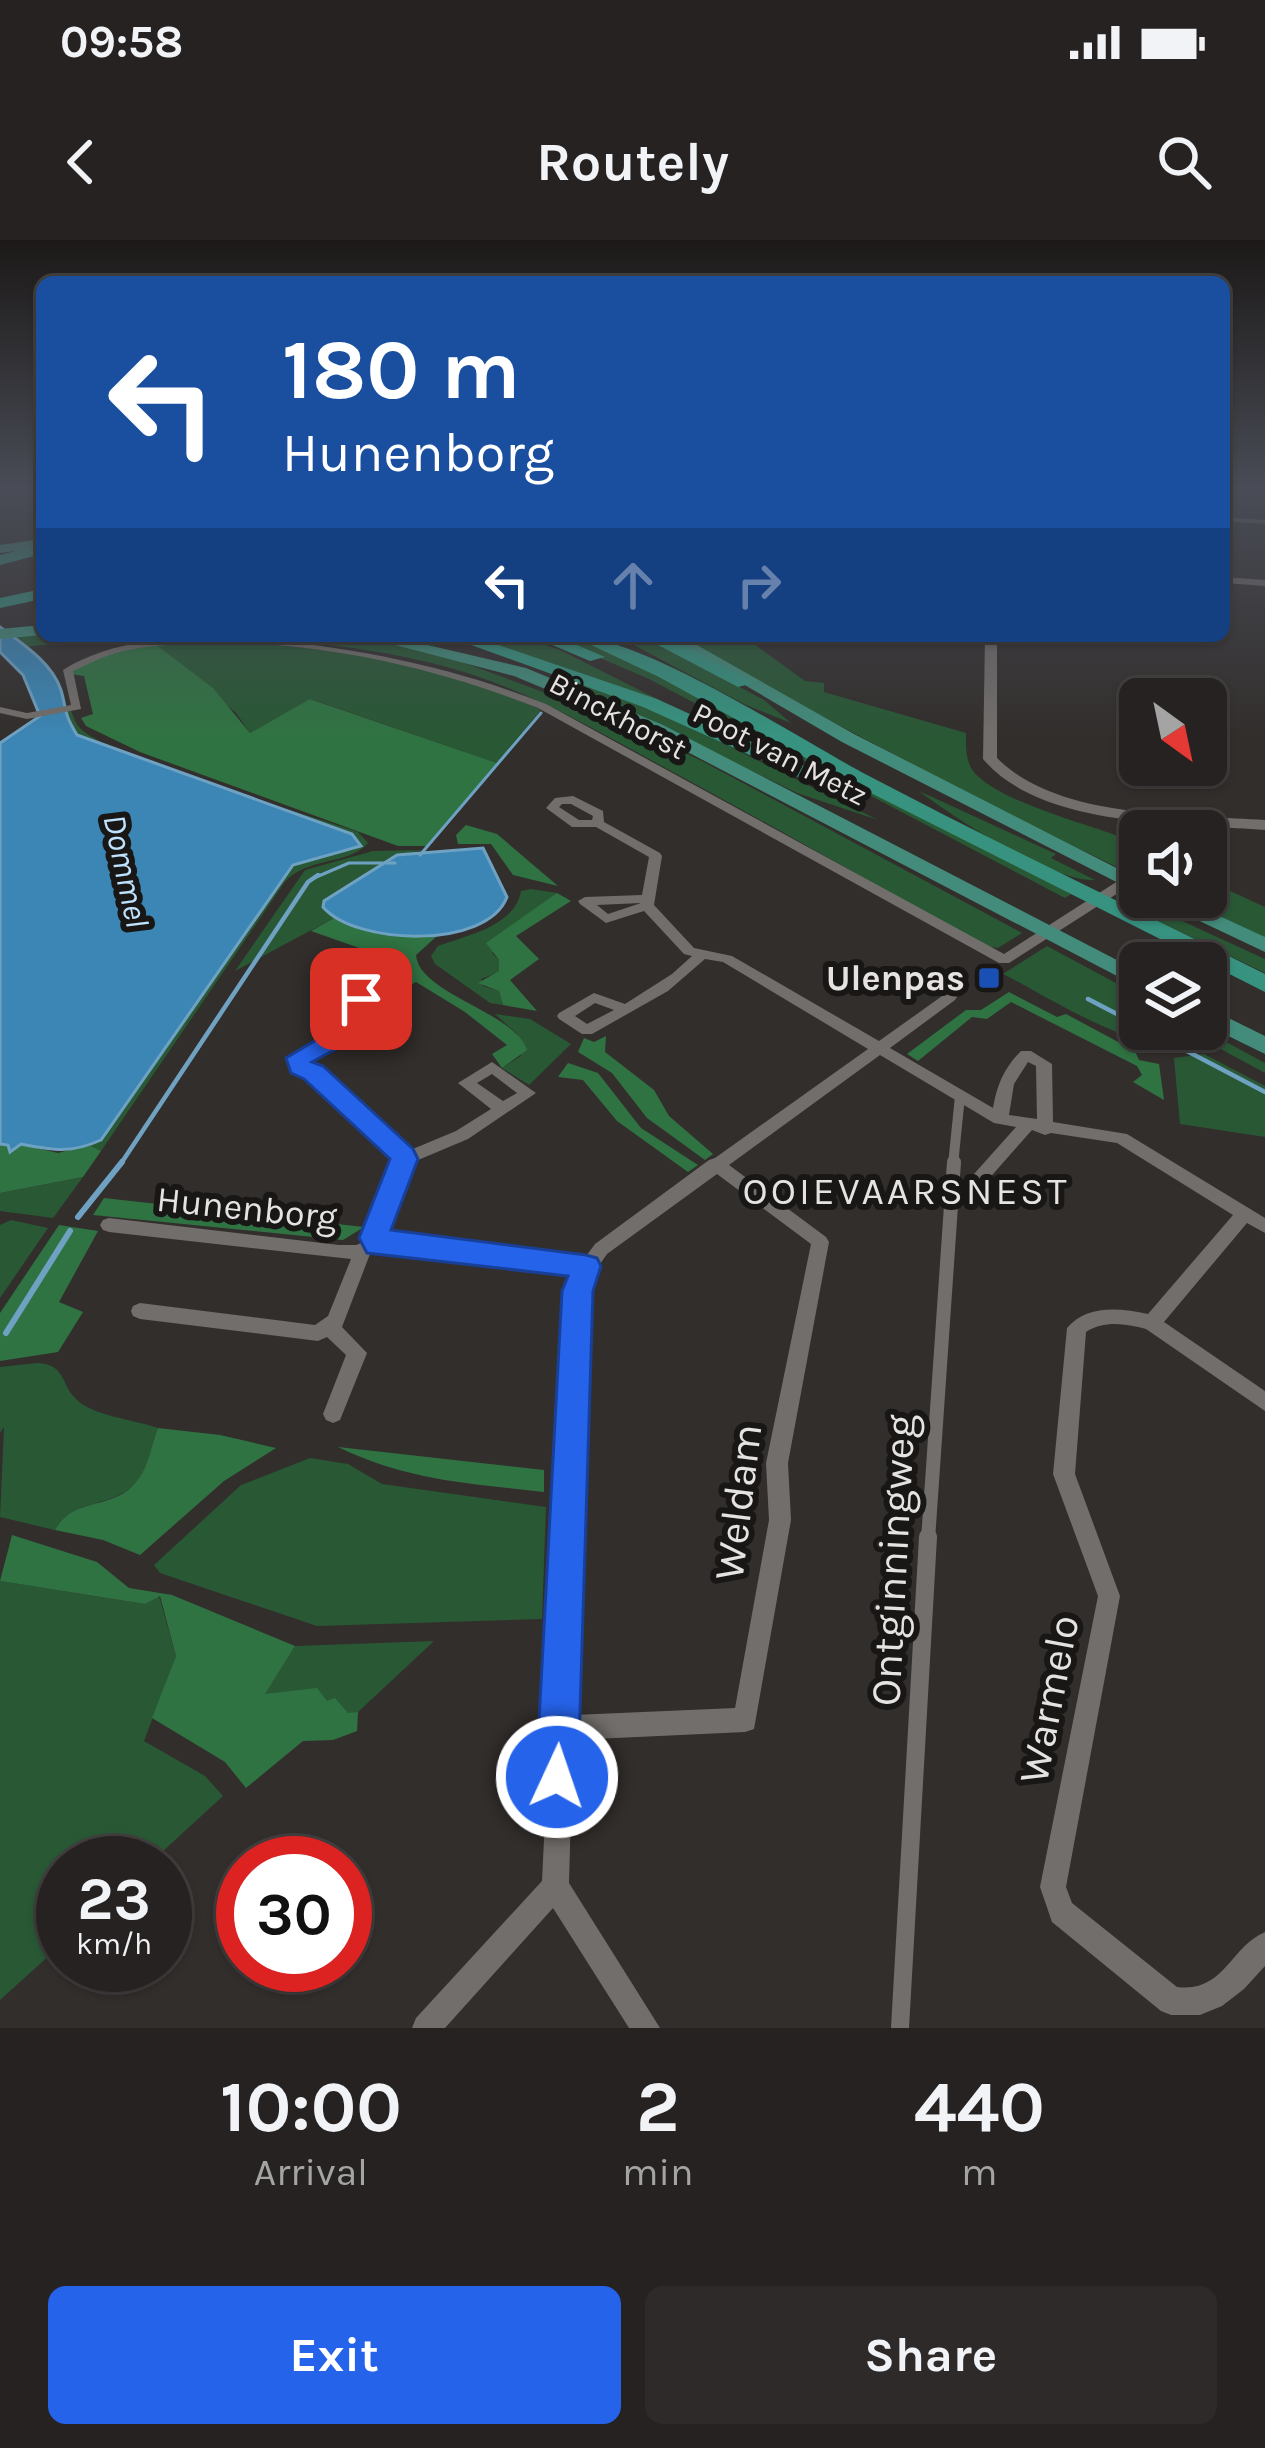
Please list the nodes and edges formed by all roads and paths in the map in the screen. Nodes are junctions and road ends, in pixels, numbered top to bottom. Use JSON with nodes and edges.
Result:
{"nodes":[{"id":1,"x":1230,"y":580,"type":"edge"},
{"id":2,"x":1265,"y":583,"type":"edge"},
{"id":3,"x":0,"y":587,"type":"edge"},
{"id":4,"x":36,"y":588,"type":"edge"},
{"id":5,"x":36,"y":589,"type":"edge"},
{"id":6,"x":0,"y":600,"type":"edge"},
{"id":7,"x":34,"y":631,"type":"edge"},
{"id":8,"x":0,"y":634,"type":"edge"},
{"id":9,"x":394,"y":642,"type":"edge"},
{"id":10,"x":471,"y":642,"type":"edge"},
{"id":11,"x":554,"y":642,"type":"edge"},
{"id":12,"x":595,"y":642,"type":"edge"},
{"id":13,"x":615,"y":642,"type":"edge"},
{"id":14,"x":663,"y":642,"type":"edge"},
{"id":15,"x":679,"y":642,"type":"edge"},
{"id":16,"x":991,"y":642,"type":"edge"},
{"id":17,"x":493,"y":650,"type":"junction"},
{"id":18,"x":650,"y":665,"type":"junction"},
{"id":19,"x":746,"y":682,"type":"junction"},
{"id":20,"x":0,"y":710,"type":"edge"},
{"id":21,"x":657,"y":729,"type":"junction"},
{"id":22,"x":857,"y":794,"type":"junction"},
{"id":23,"x":1119,"y":814,"type":"edge"},
{"id":24,"x":598,"y":823,"type":"dead end"},
{"id":25,"x":1227,"y":825,"type":"edge"},
{"id":26,"x":1265,"y":826,"type":"edge"},
{"id":27,"x":1119,"y":875,"type":"edge"},
{"id":28,"x":1119,"y":891,"type":"edge"},
{"id":29,"x":1070,"y":897,"type":"junction"},
{"id":30,"x":1108,"y":915,"type":"junction"},
{"id":31,"x":1206,"y":918,"type":"edge"},
{"id":32,"x":1150,"y":942,"type":"edge"},
{"id":33,"x":1265,"y":945,"type":"edge"},
{"id":34,"x":702,"y":954,"type":"junction"},
{"id":35,"x":1119,"y":970,"type":"edge"},
{"id":36,"x":1265,"y":984,"type":"edge"},
{"id":37,"x":1227,"y":986,"type":"edge"},
{"id":38,"x":950,"y":997,"type":"dead end"},
{"id":39,"x":1265,"y":1005,"type":"edge"},
{"id":40,"x":626,"y":1009,"type":"dead end"},
{"id":41,"x":1227,"y":1027,"type":"edge"},
{"id":42,"x":338,"y":1037,"type":"dead end"},
{"id":43,"x":1265,"y":1046,"type":"edge"},
{"id":44,"x":878,"y":1048,"type":"junction"},
{"id":45,"x":960,"y":1096,"type":"junction"},
{"id":46,"x":502,"y":1109,"type":"dead end"},
{"id":47,"x":1000,"y":1119,"type":"junction"},
{"id":48,"x":1036,"y":1127,"type":"junction"},
{"id":49,"x":404,"y":1159,"type":"junction"},
{"id":50,"x":715,"y":1164,"type":"junction"},
{"id":51,"x":980,"y":1178,"type":"dead end"},
{"id":52,"x":1245,"y":1213,"type":"junction"},
{"id":53,"x":109,"y":1225,"type":"dead end"},
{"id":54,"x":1265,"y":1226,"type":"edge"},
{"id":55,"x":370,"y":1247,"type":"junction"},
{"id":56,"x":586,"y":1266,"type":"junction"},
{"id":57,"x":140,"y":1311,"type":"dead end"},
{"id":58,"x":1152,"y":1323,"type":"junction"},
{"id":59,"x":330,"y":1328,"type":"junction"},
{"id":60,"x":1265,"y":1402,"type":"edge"},
{"id":61,"x":333,"y":1414,"type":"dead end"},
{"id":62,"x":560,"y":1728,"type":"junction"},
{"id":63,"x":555,"y":1886,"type":"junction"},
{"id":64,"x":1265,"y":1946,"type":"edge"},
{"id":65,"x":426,"y":2028,"type":"edge"},
{"id":66,"x":646,"y":2028,"type":"edge"},
{"id":67,"x":900,"y":2028,"type":"edge"}],
"edges":[{"from":1,"to":2,"type":"street"},
{"from":3,"to":4,"type":"highway"},
{"from":5,"to":6,"type":"highway"},
{"from":7,"to":8,"type":"highway"},
{"from":9,"to":21,"type":"highway","name":"Poot van Metz"},
{"from":10,"to":17,"type":"highway"},
{"from":11,"to":22,"type":"highway","name":"Poot van Metz"},
{"from":12,"to":18,"type":"highway","name":"Poot van Metz"},
{"from":13,"to":18,"type":"highway"},
{"from":14,"to":19,"type":"highway"},
{"from":15,"to":19,"type":"highway","name":"Poot van Metz"},
{"from":16,"to":23,"type":"street"},
{"from":17,"to":21,"type":"highway"},
{"from":17,"to":22,"type":"highway"},
{"from":18,"to":29,"type":"highway","name":"Poot van Metz"},
{"from":19,"to":27,"type":"highway","name":"Poot van Metz"},
{"from":20,"to":28,"type":"street","name":"Binckhorst"},
{"from":21,"to":35,"type":"highway","name":"Poot van Metz"},
{"from":22,"to":29,"type":"highway","name":"Poot van Metz"},
{"from":24,"to":34,"type":"street"},
{"from":25,"to":26,"type":"street"},
{"from":29,"to":30,"type":"highway","name":"Poot van Metz"},
{"from":30,"to":32,"type":"highway","name":"Poot van Metz"},
{"from":30,"to":36,"type":"highway","name":"Poot van Metz"},
{"from":31,"to":33,"type":"highway"},
{"from":34,"to":40,"type":"street"},
{"from":34,"to":44,"type":"street"},
{"from":37,"to":39,"type":"highway"},
{"from":38,"to":44,"type":"street"},
{"from":41,"to":43,"type":"highway"},
{"from":42,"to":49,"type":"street"},
{"from":44,"to":45,"type":"street"},
{"from":44,"to":50,"type":"street"},
{"from":45,"to":47,"type":"street"},
{"from":45,"to":67,"type":"street","name":"Ontginningweg"},
{"from":46,"to":49,"type":"street"},
{"from":47,"to":48,"type":"street"},
{"from":47,"to":48,"type":"street"},
{"from":48,"to":51,"type":"street"},
{"from":48,"to":52,"type":"street"},
{"from":49,"to":55,"type":"street","name":"Hunenborg"},
{"from":50,"to":56,"type":"street"},
{"from":50,"to":62,"type":"street","name":"Weldam"},
{"from":52,"to":54,"type":"street"},
{"from":52,"to":58,"type":"street"},
{"from":53,"to":55,"type":"street","name":"Hunenborg"},
{"from":55,"to":56,"type":"street","name":"Hunenborg"},
{"from":55,"to":59,"type":"street"},
{"from":56,"to":62,"type":"street"},
{"from":57,"to":59,"type":"street"},
{"from":58,"to":60,"type":"street"},
{"from":58,"to":64,"type":"street","name":"Warmelo"},
{"from":59,"to":61,"type":"street"},
{"from":62,"to":63,"type":"street"},
{"from":63,"to":65,"type":"street"},
{"from":63,"to":66,"type":"street"}]}
